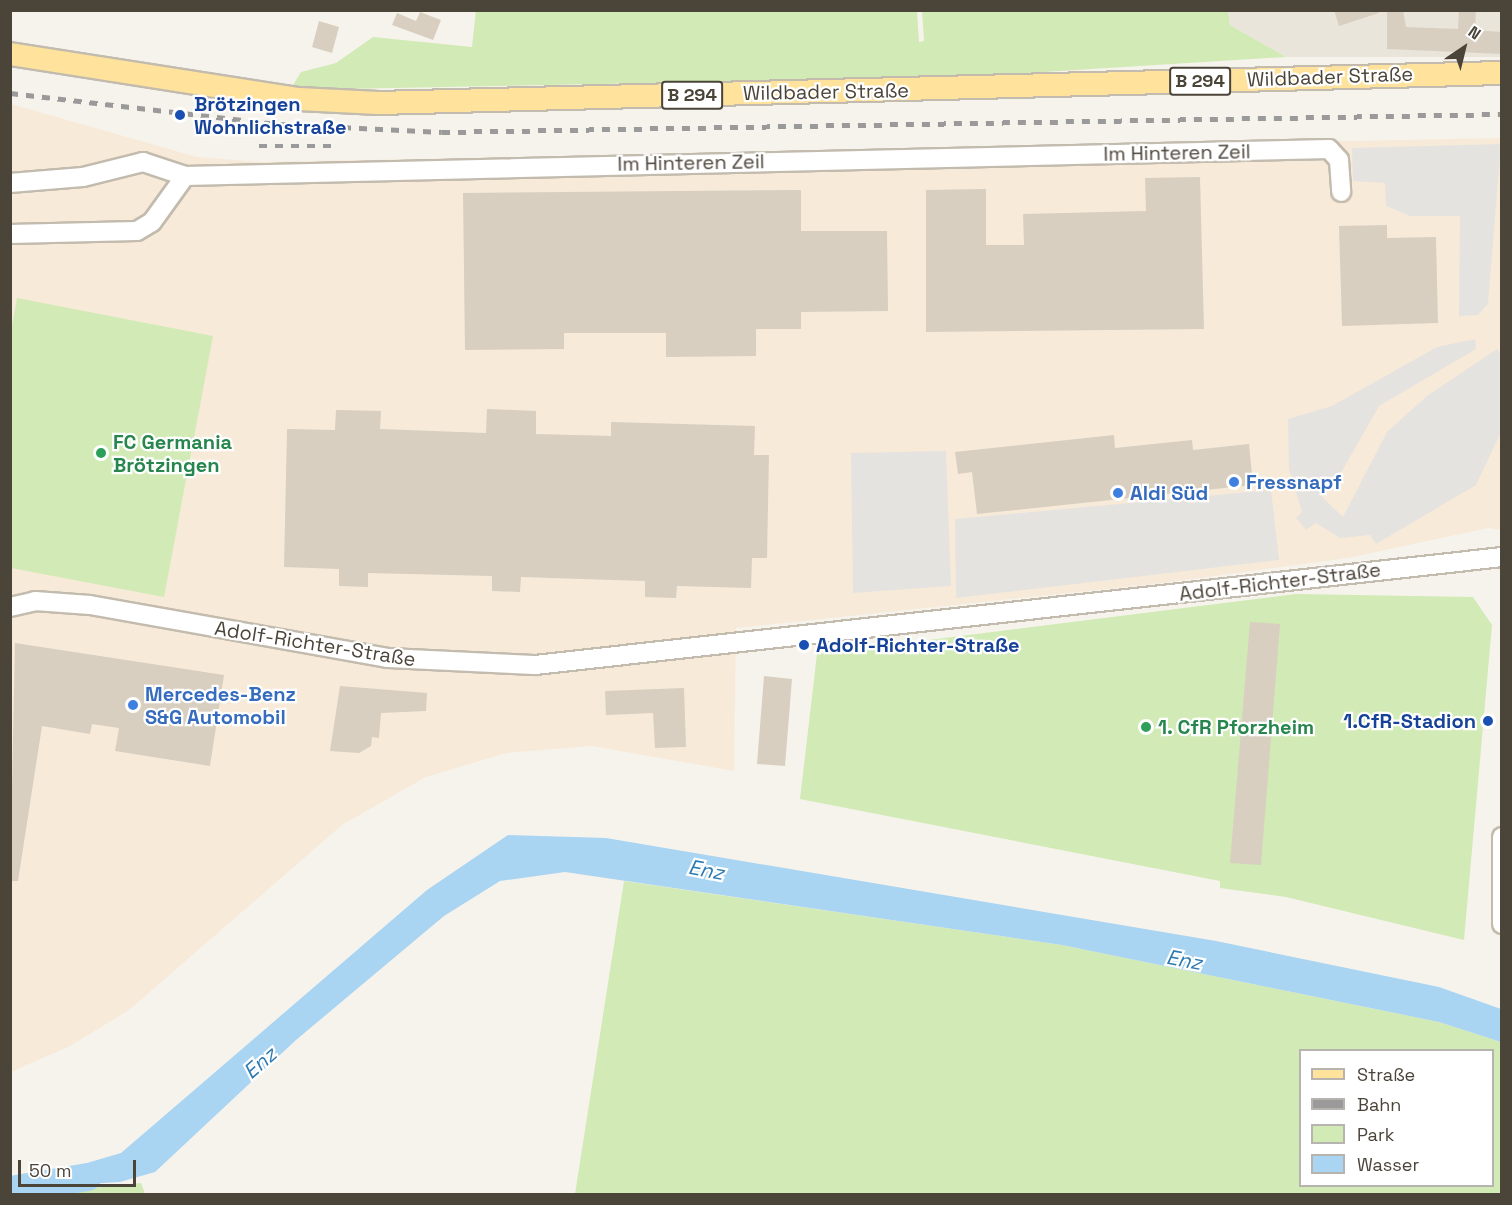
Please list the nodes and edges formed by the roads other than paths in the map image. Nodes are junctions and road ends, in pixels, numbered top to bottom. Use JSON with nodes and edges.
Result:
{"nodes":[{"id":1,"x":10,"y":54,"type":"edge"},
{"id":2,"x":1502,"y":73,"type":"edge"},
{"id":3,"x":185,"y":176,"type":"junction"},
{"id":4,"x":10,"y":183,"type":"edge"},
{"id":5,"x":1341,"y":192,"type":"dead end"},
{"id":6,"x":10,"y":234,"type":"edge"},
{"id":7,"x":1502,"y":557,"type":"edge"},
{"id":8,"x":15,"y":600,"type":"edge"},
{"id":9,"x":1502,"y":837,"type":"edge"},
{"id":10,"x":1502,"y":924,"type":"edge"}],
"edges":[{"from":1,"to":2,"type":"main road","name":"Wildbader Straße","number":"B 294"},
{"from":3,"to":4,"type":"street","name":"Im Hinteren Zeil"},
{"from":3,"to":5,"type":"street","name":"Im Hinteren Zeil"},
{"from":3,"to":6,"type":"street"},
{"from":7,"to":8,"type":"street","name":"Adolf-Richter-Straße"},
{"from":9,"to":10,"type":"street"}]}
